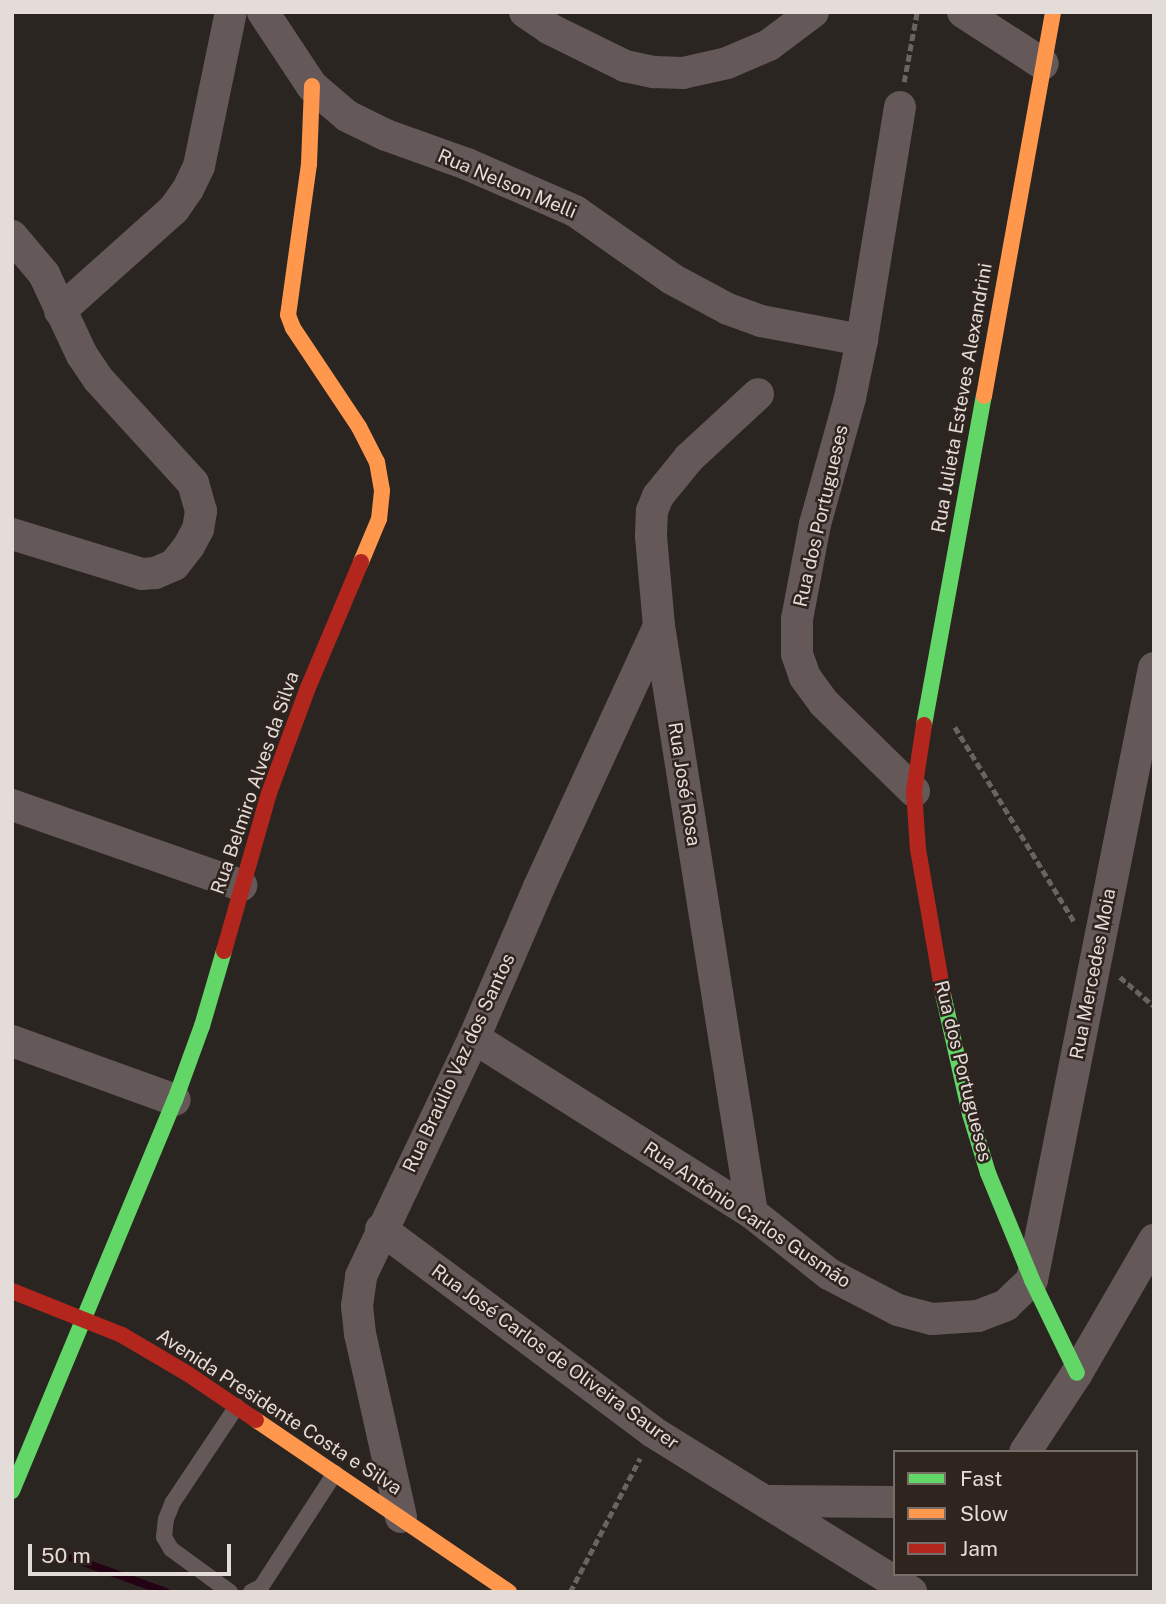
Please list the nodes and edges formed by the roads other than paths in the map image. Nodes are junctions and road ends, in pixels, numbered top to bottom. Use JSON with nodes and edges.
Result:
{"nodes":[{"id":1,"x":232,"y":12,"type":"edge"},
{"id":2,"x":263,"y":12,"type":"edge"},
{"id":3,"x":525,"y":12,"type":"edge"},
{"id":4,"x":813,"y":12,"type":"edge"},
{"id":5,"x":963,"y":12,"type":"edge"},
{"id":6,"x":1053,"y":12,"type":"edge"},
{"id":7,"x":1043,"y":64,"type":"junction"},
{"id":8,"x":312,"y":86,"type":"junction"},
{"id":9,"x":900,"y":107,"type":"road end"},
{"id":10,"x":12,"y":236,"type":"edge"},
{"id":11,"x":60,"y":310,"type":"junction"},
{"id":12,"x":862,"y":340,"type":"junction"},
{"id":13,"x":758,"y":394,"type":"dead end"},
{"id":14,"x":12,"y":534,"type":"edge"},
{"id":15,"x":659,"y":626,"type":"junction"},
{"id":16,"x":1154,"y":668,"type":"edge"},
{"id":17,"x":914,"y":792,"type":"junction"},
{"id":18,"x":12,"y":804,"type":"edge"},
{"id":19,"x":241,"y":885,"type":"junction"},
{"id":20,"x":474,"y":1038,"type":"junction"},
{"id":21,"x":12,"y":1041,"type":"edge"},
{"id":22,"x":175,"y":1100,"type":"junction"},
{"id":23,"x":752,"y":1213,"type":"junction"},
{"id":24,"x":381,"y":1229,"type":"junction"},
{"id":25,"x":1154,"y":1240,"type":"edge"},
{"id":26,"x":1032,"y":1280,"type":"junction"},
{"id":27,"x":12,"y":1291,"type":"edge"},
{"id":28,"x":82,"y":1317,"type":"junction"},
{"id":29,"x":1077,"y":1373,"type":"junction"},
{"id":30,"x":237,"y":1405,"type":"junction"},
{"id":31,"x":1026,"y":1450,"type":"edge"},
{"id":32,"x":335,"y":1473,"type":"junction"},
{"id":33,"x":12,"y":1491,"type":"edge"},
{"id":34,"x":766,"y":1501,"type":"junction"},
{"id":35,"x":893,"y":1503,"type":"edge"},
{"id":36,"x":401,"y":1517,"type":"junction"},
{"id":37,"x":230,"y":1592,"type":"edge"},
{"id":38,"x":251,"y":1592,"type":"edge"},
{"id":39,"x":509,"y":1592,"type":"edge"},
{"id":40,"x":911,"y":1592,"type":"edge"}],
"edges":[{"from":1,"to":11,"type":"street"},
{"from":2,"to":8,"type":"street","name":"Rua Nelson Melli"},
{"from":3,"to":4,"type":"street"},
{"from":5,"to":7,"type":"street"},
{"from":6,"to":7,"type":"street","name":"Rua Julieta Esteves Alexandrini"},
{"from":7,"to":17,"type":"street","name":"Rua Julieta Esteves Alexandrini"},
{"from":8,"to":12,"type":"street","name":"Rua Nelson Melli"},
{"from":8,"to":19,"type":"street","name":"Rua Belmiro Alves da Silva"},
{"from":9,"to":12,"type":"street","name":"Rua dos Portugueses"},
{"from":10,"to":11,"type":"street"},
{"from":11,"to":14,"type":"street"},
{"from":12,"to":17,"type":"street","name":"Rua dos Portugueses"},
{"from":13,"to":15,"type":"street","name":"Rua José Rosa"},
{"from":15,"to":20,"type":"street","name":"Rua Braúlio Vaz dos Santos"},
{"from":15,"to":23,"type":"street","name":"Rua José Rosa"},
{"from":16,"to":26,"type":"street","name":"Rua Mercedes Moia"},
{"from":17,"to":26,"type":"street","name":"Rua dos Portugueses"},
{"from":18,"to":19,"type":"street"},
{"from":19,"to":22,"type":"street","name":"Rua Belmiro Alves da Silva"},
{"from":20,"to":23,"type":"street","name":"Rua Antônio Carlos Gusmão"},
{"from":20,"to":24,"type":"street","name":"Rua Braúlio Vaz dos Santos"},
{"from":21,"to":22,"type":"street"},
{"from":22,"to":28,"type":"street","name":"Rua Belmiro Alves da Silva"},
{"from":23,"to":26,"type":"street","name":"Rua Antônio Carlos Gusmão"},
{"from":24,"to":34,"type":"street","name":"Rua José Carlos de Oliveira Saurer"},
{"from":24,"to":36,"type":"street","name":"Rua Braúlio Vaz dos Santos"},
{"from":25,"to":29,"type":"street"},
{"from":26,"to":29,"type":"street","name":"Rua dos Portugueses"},
{"from":27,"to":28,"type":"street","name":"Avenida Presidente Costa e Silva"},
{"from":28,"to":30,"type":"street","name":"Avenida Presidente Costa e Silva"},
{"from":28,"to":33,"type":"street","name":"Rua Belmiro Alves da Silva"},
{"from":29,"to":31,"type":"street"},
{"from":30,"to":32,"type":"street","name":"Avenida Presidente Costa e Silva"},
{"from":30,"to":37,"type":"lane"},
{"from":32,"to":36,"type":"street","name":"Avenida Presidente Costa e Silva"},
{"from":32,"to":38,"type":"lane"},
{"from":34,"to":35,"type":"street"},
{"from":34,"to":40,"type":"street","name":"Rua José Carlos de Oliveira Saurer"},
{"from":36,"to":39,"type":"street","name":"Avenida Presidente Costa e Silva"}]}
